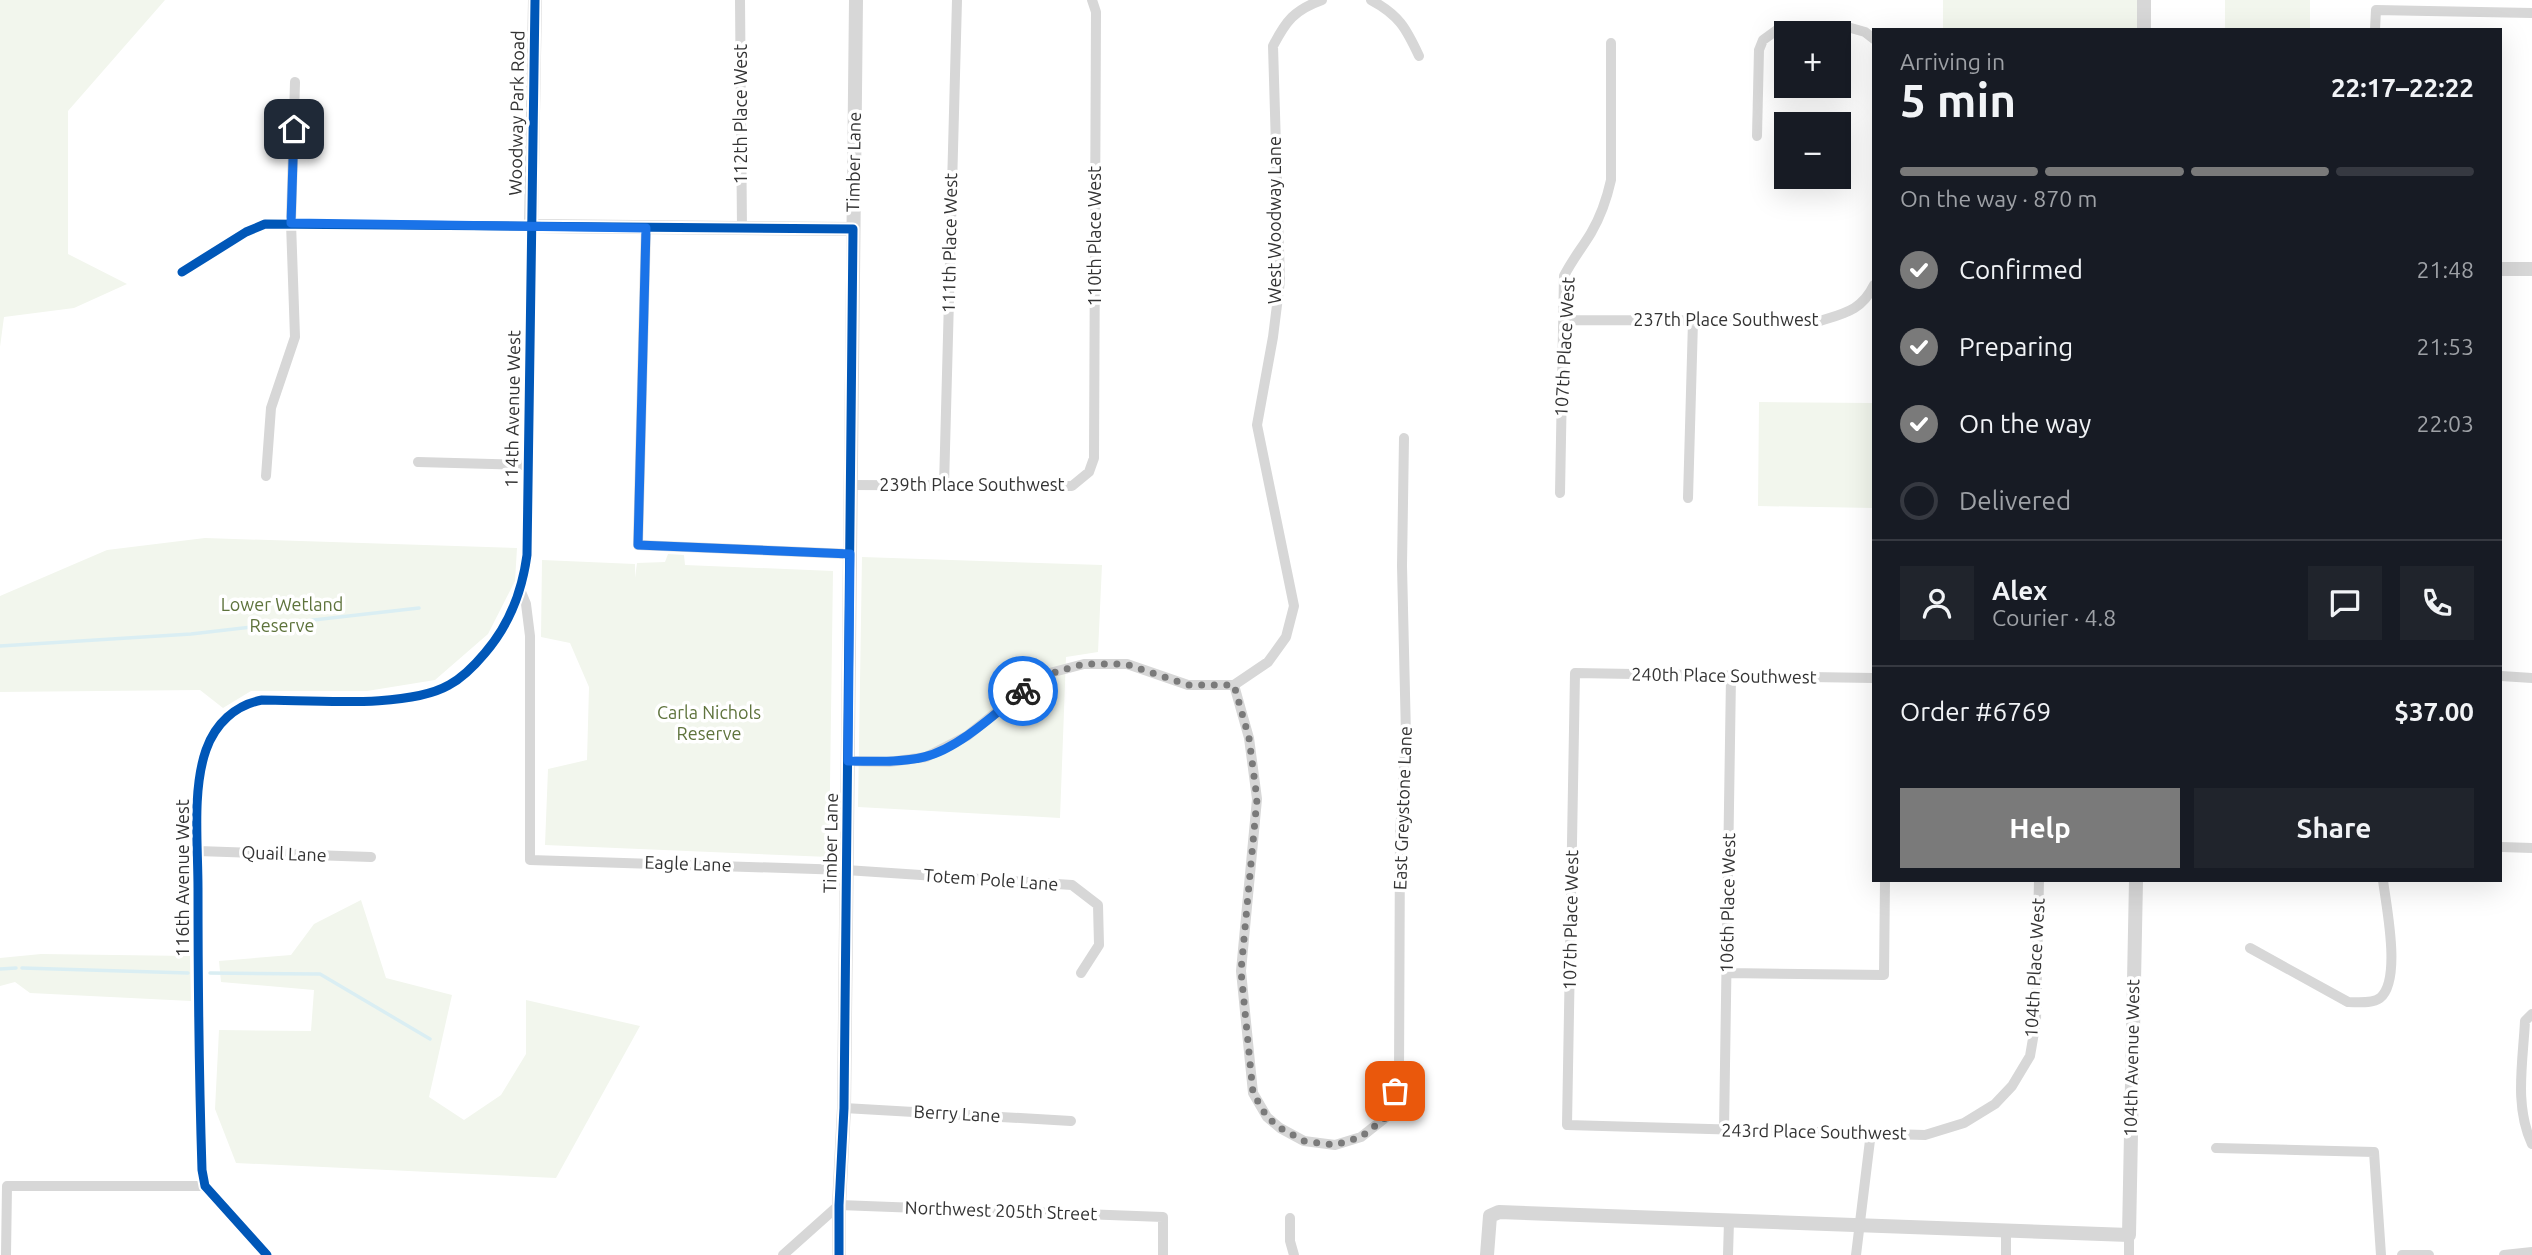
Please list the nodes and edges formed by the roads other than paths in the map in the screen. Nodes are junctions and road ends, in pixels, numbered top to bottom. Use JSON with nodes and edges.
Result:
{"nodes":[{"id":1,"x":535,"y":0,"type":"edge"},
{"id":2,"x":740,"y":0,"type":"edge"},
{"id":3,"x":856,"y":0,"type":"edge"},
{"id":4,"x":957,"y":0,"type":"edge"},
{"id":5,"x":1092,"y":0,"type":"edge"},
{"id":6,"x":1322,"y":0,"type":"edge"},
{"id":7,"x":1371,"y":0,"type":"edge"},
{"id":8,"x":2144,"y":0,"type":"edge"},
{"id":9,"x":2532,"y":13,"type":"edge"},
{"id":10,"x":2144,"y":28,"type":"edge"},
{"id":11,"x":2375,"y":28,"type":"edge"},
{"id":12,"x":1872,"y":37,"type":"edge"},
{"id":13,"x":1611,"y":43,"type":"dead end"},
{"id":14,"x":1419,"y":56,"type":"dead end"},
{"id":15,"x":295,"y":82,"type":"dead end"},
{"id":16,"x":1757,"y":136,"type":"dead end"},
{"id":17,"x":291,"y":223,"type":"junction"},
{"id":18,"x":531,"y":226,"type":"junction"},
{"id":19,"x":646,"y":228,"type":"junction"},
{"id":20,"x":742,"y":229,"type":"junction"},
{"id":21,"x":853,"y":229,"type":"junction"},
{"id":22,"x":2502,"y":269,"type":"edge"},
{"id":23,"x":2532,"y":269,"type":"edge"},
{"id":24,"x":182,"y":272,"type":"dead end"},
{"id":25,"x":1872,"y":289,"type":"edge"},
{"id":26,"x":1563,"y":320,"type":"junction"},
{"id":27,"x":1693,"y":321,"type":"junction"},
{"id":28,"x":1404,"y":438,"type":"dead end"},
{"id":29,"x":418,"y":463,"type":"dead end"},
{"id":30,"x":527,"y":465,"type":"junction"},
{"id":31,"x":1089,"y":471,"type":"joint"},
{"id":32,"x":266,"y":476,"type":"dead end"},
{"id":33,"x":850,"y":485,"type":"junction"},
{"id":34,"x":944,"y":486,"type":"junction"},
{"id":35,"x":1560,"y":493,"type":"dead end"},
{"id":36,"x":1688,"y":498,"type":"dead end"},
{"id":37,"x":850,"y":554,"type":"junction"},
{"id":38,"x":521,"y":592,"type":"junction"},
{"id":39,"x":1575,"y":673,"type":"joint"},
{"id":40,"x":1731,"y":676,"type":"junction"},
{"id":41,"x":2502,"y":676,"type":"edge"},
{"id":42,"x":1872,"y":678,"type":"edge"},
{"id":43,"x":2532,"y":678,"type":"edge"},
{"id":44,"x":1234,"y":685,"type":"junction"},
{"id":45,"x":848,"y":761,"type":"junction"},
{"id":46,"x":2502,"y":847,"type":"edge"},
{"id":47,"x":2532,"y":848,"type":"edge"},
{"id":48,"x":198,"y":851,"type":"junction"},
{"id":49,"x":371,"y":857,"type":"dead end"},
{"id":50,"x":530,"y":860,"type":"joint"},
{"id":51,"x":846,"y":870,"type":"junction"},
{"id":52,"x":1885,"y":882,"type":"edge"},
{"id":53,"x":2039,"y":882,"type":"edge"},
{"id":54,"x":2136,"y":882,"type":"edge"},
{"id":55,"x":2383,"y":882,"type":"edge"},
{"id":56,"x":2250,"y":948,"type":"dead end"},
{"id":57,"x":1082,"y":973,"type":"dead end"},
{"id":58,"x":1727,"y":973,"type":"junction"},
{"id":59,"x":2532,"y":1014,"type":"edge"},
{"id":60,"x":2030,"y":1056,"type":"joint"},
{"id":61,"x":844,"y":1108,"type":"junction"},
{"id":62,"x":1071,"y":1121,"type":"dead end"},
{"id":63,"x":1567,"y":1125,"type":"joint"},
{"id":64,"x":1724,"y":1130,"type":"junction"},
{"id":65,"x":1871,"y":1132,"type":"junction"},
{"id":66,"x":2532,"y":1144,"type":"edge"},
{"id":67,"x":2216,"y":1148,"type":"dead end"},
{"id":68,"x":205,"y":1186,"type":"junction"},
{"id":69,"x":839,"y":1205,"type":"junction"},
{"id":70,"x":1290,"y":1218,"type":"dead end"},
{"id":71,"x":1729,"y":1221,"type":"junction"},
{"id":72,"x":1860,"y":1225,"type":"junction"},
{"id":73,"x":2006,"y":1231,"type":"junction"},
{"id":74,"x":2129,"y":1235,"type":"junction"},
{"id":75,"x":2532,"y":1252,"type":"edge"},
{"id":76,"x":6,"y":1255,"type":"edge"},
{"id":77,"x":267,"y":1255,"type":"edge"},
{"id":78,"x":783,"y":1255,"type":"edge"},
{"id":79,"x":839,"y":1255,"type":"edge"},
{"id":80,"x":1163,"y":1255,"type":"edge"},
{"id":81,"x":1294,"y":1255,"type":"edge"},
{"id":82,"x":1488,"y":1255,"type":"edge"},
{"id":83,"x":1728,"y":1255,"type":"edge"},
{"id":84,"x":1856,"y":1255,"type":"edge"},
{"id":85,"x":2006,"y":1255,"type":"edge"},
{"id":86,"x":2129,"y":1255,"type":"edge"},
{"id":87,"x":2381,"y":1255,"type":"edge"},
{"id":88,"x":2402,"y":1255,"type":"edge"},
{"id":89,"x":2429,"y":1255,"type":"edge"},
{"id":90,"x":2504,"y":1255,"type":"edge"}],
"edges":[{"from":1,"to":18,"type":"street","name":"Woodway Park Road"},
{"from":2,"to":20,"type":"street","name":"112th Place West"},
{"from":3,"to":21,"type":"street","name":"Timber Lane"},
{"from":4,"to":34,"type":"street","name":"111th Place West"},
{"from":5,"to":31,"type":"street","name":"110th Place West"},
{"from":6,"to":44,"type":"street","name":"West Woodway Lane"},
{"from":7,"to":14,"type":"street"},
{"from":8,"to":10,"type":"street"},
{"from":9,"to":11,"type":"street"},
{"from":12,"to":16,"type":"street"},
{"from":13,"to":26,"type":"street","name":"107th Place West"},
{"from":15,"to":17,"type":"street"},
{"from":17,"to":18,"type":"street"},
{"from":17,"to":24,"type":"street"},
{"from":17,"to":32,"type":"street"},
{"from":18,"to":19,"type":"street"},
{"from":18,"to":30,"type":"street","name":"114th Avenue West"},
{"from":19,"to":20,"type":"street"},
{"from":19,"to":37,"type":"street"},
{"from":20,"to":21,"type":"street"},
{"from":21,"to":33,"type":"street","name":"Timber Lane"},
{"from":22,"to":23,"type":"street"},
{"from":25,"to":27,"type":"street","name":"237th Place Southwest"},
{"from":26,"to":27,"type":"street","name":"237th Place Southwest"},
{"from":26,"to":35,"type":"street","name":"107th Place West"},
{"from":27,"to":36,"type":"street"},
{"from":28,"to":44,"type":"street","name":"East Greystone Lane"},
{"from":29,"to":30,"type":"street"},
{"from":30,"to":38,"type":"street","name":"114th Avenue West"},
{"from":31,"to":34,"type":"street","name":"239th Place Southwest"},
{"from":33,"to":34,"type":"street","name":"239th Place Southwest"},
{"from":33,"to":37,"type":"street","name":"Timber Lane"},
{"from":37,"to":45,"type":"street","name":"Timber Lane"},
{"from":38,"to":48,"type":"street","name":"116th Avenue West"},
{"from":38,"to":50,"type":"street","name":"114th Avenue West"},
{"from":39,"to":40,"type":"street","name":"240th Place Southwest"},
{"from":39,"to":63,"type":"street","name":"107th Place West"},
{"from":40,"to":42,"type":"street","name":"240th Place Southwest"},
{"from":40,"to":58,"type":"street","name":"106th Place West"},
{"from":41,"to":43,"type":"street"},
{"from":44,"to":45,"type":"street"},
{"from":45,"to":51,"type":"street","name":"Timber Lane"},
{"from":46,"to":47,"type":"street"},
{"from":48,"to":49,"type":"street","name":"Quail Lane"},
{"from":48,"to":68,"type":"street","name":"116th Avenue West"},
{"from":50,"to":51,"type":"street","name":"Eagle Lane"},
{"from":51,"to":57,"type":"street","name":"Totem Pole Lane"},
{"from":51,"to":61,"type":"street","name":"Timber Lane"},
{"from":52,"to":58,"type":"street"},
{"from":53,"to":60,"type":"street","name":"104th Place West"},
{"from":54,"to":74,"type":"street","name":"104th Avenue West"},
{"from":55,"to":56,"type":"street"},
{"from":58,"to":64,"type":"street","name":"106th Place West"},
{"from":59,"to":66,"type":"street"},
{"from":60,"to":65,"type":"street","name":"243rd Place Southwest"},
{"from":61,"to":62,"type":"street","name":"Berry Lane"},
{"from":61,"to":69,"type":"street","name":"Timber Lane"},
{"from":63,"to":64,"type":"street","name":"243rd Place Southwest"},
{"from":64,"to":65,"type":"street","name":"243rd Place Southwest"},
{"from":65,"to":72,"type":"street"},
{"from":67,"to":87,"type":"street"},
{"from":68,"to":76,"type":"street"},
{"from":68,"to":77,"type":"street"},
{"from":69,"to":78,"type":"street"},
{"from":69,"to":79,"type":"street","name":"Timber Lane"},
{"from":69,"to":80,"type":"street","name":"Northwest 205th Street"},
{"from":70,"to":81,"type":"street"},
{"from":71,"to":72,"type":"street"},
{"from":71,"to":82,"type":"street"},
{"from":71,"to":83,"type":"street"},
{"from":72,"to":73,"type":"street"},
{"from":72,"to":84,"type":"street"},
{"from":73,"to":74,"type":"street"},
{"from":73,"to":85,"type":"street"},
{"from":74,"to":86,"type":"street"},
{"from":75,"to":90,"type":"street"},
{"from":88,"to":89,"type":"street"}]}
